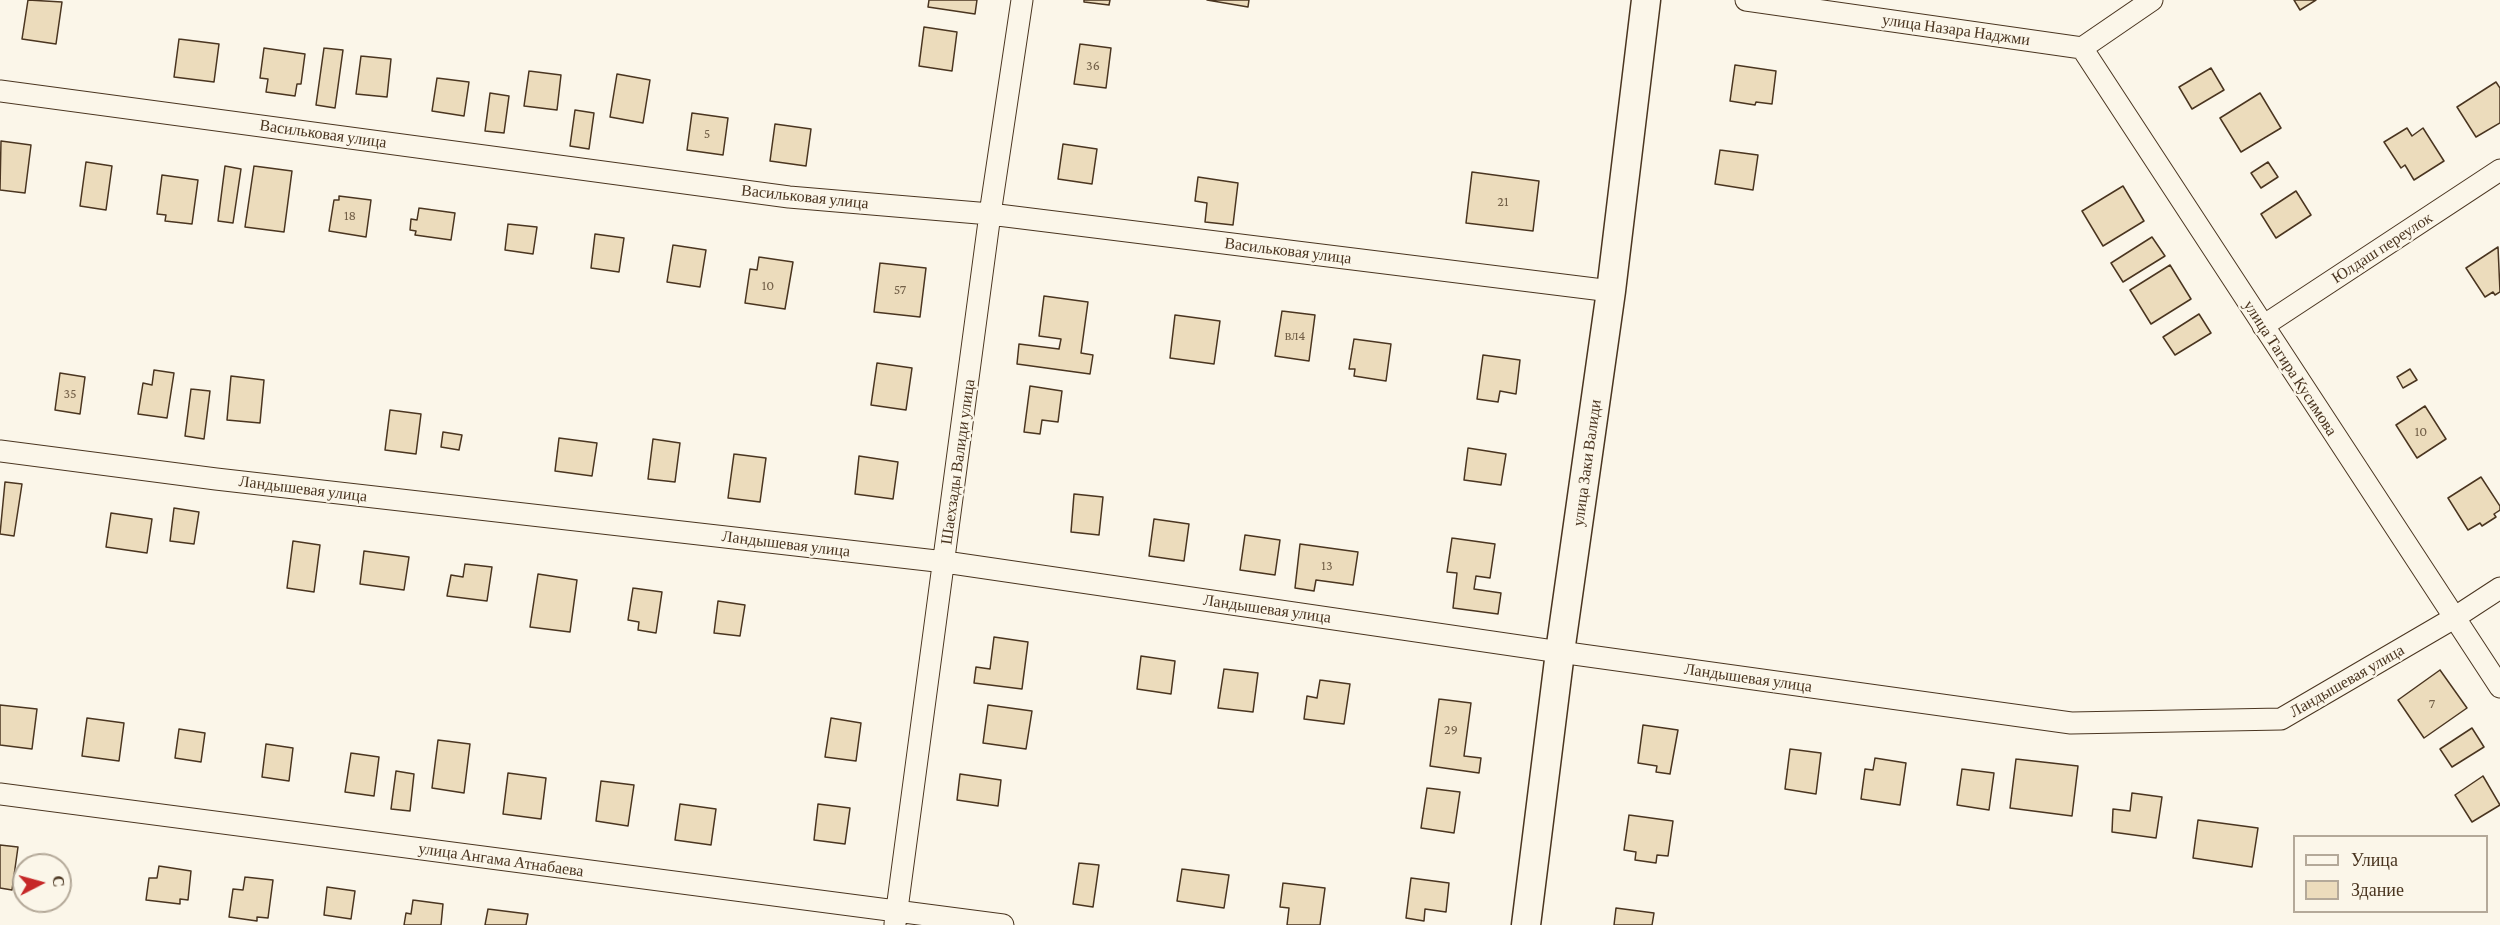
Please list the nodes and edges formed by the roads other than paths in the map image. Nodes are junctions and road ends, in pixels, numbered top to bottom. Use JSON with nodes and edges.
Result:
{"nodes":[{"id":1,"x":1022,"y":0,"type":"edge"},
{"id":2,"x":1646,"y":0,"type":"edge"},
{"id":3,"x":1746,"y":0,"type":"edge"},
{"id":4,"x":2152,"y":0,"type":"edge"},
{"id":5,"x":2082,"y":48,"type":"junction"},
{"id":6,"x":0,"y":91,"type":"edge"},
{"id":7,"x":2500,"y":170,"type":"edge"},
{"id":8,"x":990,"y":214,"type":"junction"},
{"id":9,"x":1611,"y":291,"type":"junction"},
{"id":10,"x":2263,"y":326,"type":"junction"},
{"id":11,"x":0,"y":451,"type":"edge"},
{"id":12,"x":945,"y":562,"type":"junction"},
{"id":13,"x":2500,"y":588,"type":"edge"},
{"id":14,"x":2454,"y":618,"type":"junction"},
{"id":15,"x":1560,"y":652,"type":"junction"},
{"id":16,"x":2500,"y":687,"type":"edge"},
{"id":17,"x":0,"y":794,"type":"edge"},
{"id":18,"x":896,"y":919,"type":"edge"},
{"id":19,"x":1002,"y":925,"type":"edge"},
{"id":20,"x":1527,"y":925,"type":"edge"}],
"edges":[{"from":1,"to":8,"type":"street","name":"Шаехзады Валиди улица"},
{"from":2,"to":9,"type":"street","name":"улица Заки Валиди"},
{"from":3,"to":5,"type":"street","name":"улица Назара Наджми"},
{"from":4,"to":5,"type":"street"},
{"from":5,"to":10,"type":"street","name":"улица Тагира Кусимова"},
{"from":6,"to":8,"type":"street","name":"Васильковая улица"},
{"from":7,"to":10,"type":"street","name":"Юлдаш переулок"},
{"from":8,"to":9,"type":"street","name":"Васильковая улица"},
{"from":8,"to":12,"type":"street","name":"Шаехзады Валиди улица"},
{"from":9,"to":15,"type":"street","name":"улица Заки Валиди"},
{"from":10,"to":14,"type":"street","name":"улица Тагира Кусимова"},
{"from":11,"to":12,"type":"street","name":"Ландышевая улица"},
{"from":12,"to":15,"type":"street","name":"Ландышевая улица"},
{"from":12,"to":18,"type":"street","name":"Шаехзады Валиди улица"},
{"from":13,"to":14,"type":"street","name":"Ландышевая улица"},
{"from":14,"to":15,"type":"street","name":"Ландышевая улица"},
{"from":14,"to":16,"type":"street","name":"улица Тагира Кусимова"},
{"from":15,"to":20,"type":"street","name":"улица Заки Валиди"},
{"from":17,"to":18,"type":"street","name":"улица Ангама Атнабаева"},
{"from":18,"to":19,"type":"street","name":"улица Ангама Атнабаева"}]}
